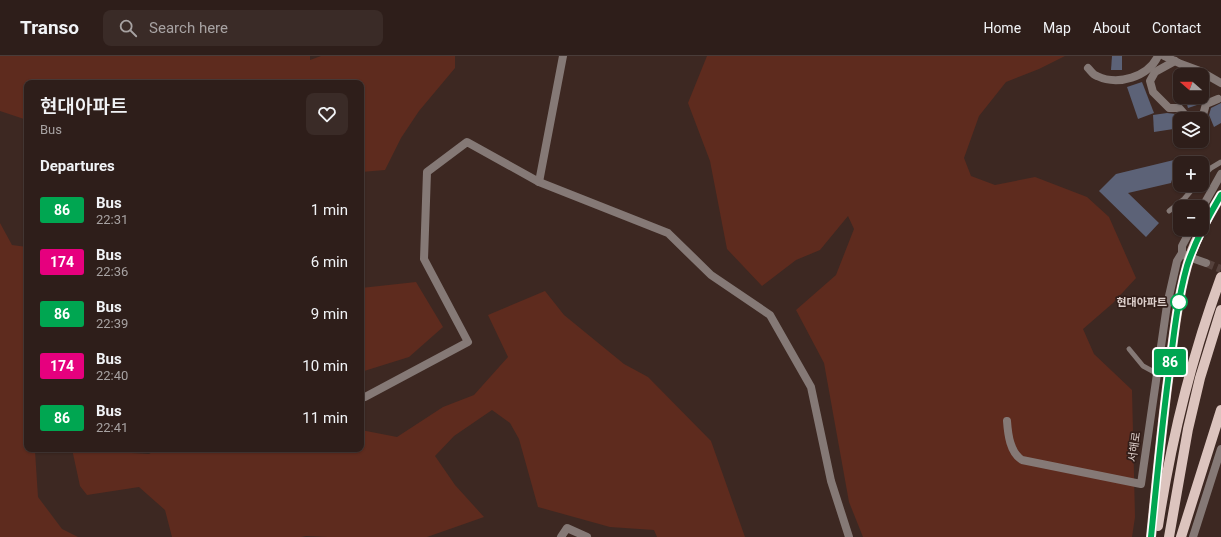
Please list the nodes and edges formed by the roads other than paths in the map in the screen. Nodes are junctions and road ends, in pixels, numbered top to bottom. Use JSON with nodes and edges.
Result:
{"nodes":[{"id":1,"x":563,"y":56,"type":"edge"},
{"id":2,"x":1158,"y":56,"type":"edge"},
{"id":3,"x":1164,"y":56,"type":"edge"},
{"id":4,"x":1175,"y":61,"type":"junction"},
{"id":5,"x":1088,"y":68,"type":"dead end"},
{"id":6,"x":1221,"y":83,"type":"edge"},
{"id":7,"x":1218,"y":99,"type":"dead end"},
{"id":8,"x":1221,"y":162,"type":"edge"},
{"id":9,"x":1209,"y":169,"type":"edge"},
{"id":10,"x":1221,"y":174,"type":"edge"},
{"id":11,"x":539,"y":182,"type":"junction"},
{"id":12,"x":1190,"y":192,"type":"edge"},
{"id":13,"x":1221,"y":195,"type":"edge"},
{"id":14,"x":1206,"y":200,"type":"edge"},
{"id":15,"x":1170,"y":211,"type":"dead end"},
{"id":16,"x":1187,"y":236,"type":"edge"},
{"id":17,"x":1186,"y":255,"type":"junction"},
{"id":18,"x":1206,"y":263,"type":"tunnel mouth"},
{"id":19,"x":1221,"y":277,"type":"edge"},
{"id":20,"x":1221,"y":310,"type":"edge"},
{"id":21,"x":1128,"y":349,"type":"dead end"},
{"id":22,"x":1156,"y":373,"type":"junction"},
{"id":23,"x":365,"y":397,"type":"dead end"},
{"id":24,"x":1221,"y":410,"type":"edge"},
{"id":25,"x":1007,"y":421,"type":"dead end"},
{"id":26,"x":1221,"y":449,"type":"edge"},
{"id":27,"x":561,"y":537,"type":"edge"},
{"id":28,"x":587,"y":537,"type":"edge"},
{"id":29,"x":849,"y":537,"type":"edge"},
{"id":30,"x":1151,"y":537,"type":"edge"},
{"id":31,"x":1157,"y":537,"type":"edge"},
{"id":32,"x":1169,"y":537,"type":"edge"},
{"id":33,"x":1181,"y":537,"type":"edge"},
{"id":34,"x":1193,"y":537,"type":"edge"}],
"edges":[{"from":1,"to":11,"type":"street"},
{"from":2,"to":5,"type":"street"},
{"from":3,"to":4,"type":"street"},
{"from":4,"to":6,"type":"street"},
{"from":4,"to":7,"type":"street"},
{"from":8,"to":9,"type":"lane"},
{"from":10,"to":14,"type":"street"},
{"from":11,"to":23,"type":"street"},
{"from":11,"to":29,"type":"street"},
{"from":12,"to":15,"type":"lane"},
{"from":13,"to":17,"type":"main road"},
{"from":16,"to":17,"type":"street","name":"서해로"},
{"from":17,"to":18,"type":"street"},
{"from":17,"to":22,"type":"street","name":"서해로"},
{"from":17,"to":30,"type":"main road"},
{"from":19,"to":31,"type":"main road"},
{"from":20,"to":32,"type":"main road"},
{"from":21,"to":22,"type":"lane"},
{"from":22,"to":25,"type":"street","name":"서해로"},
{"from":24,"to":33,"type":"main road"},
{"from":26,"to":34,"type":"street"},
{"from":27,"to":28,"type":"street"}]}
